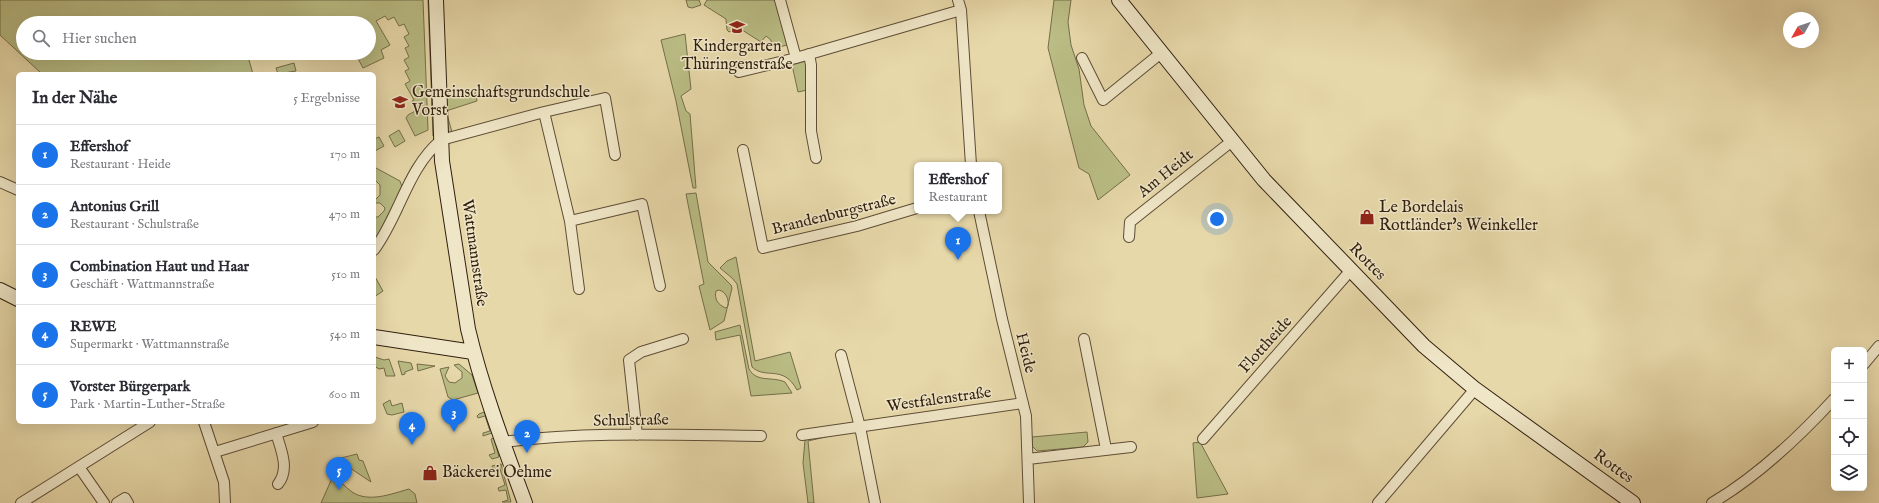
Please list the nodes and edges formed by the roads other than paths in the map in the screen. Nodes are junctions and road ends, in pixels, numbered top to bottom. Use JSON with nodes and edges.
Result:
{"nodes":[{"id":1,"x":436,"y":0,"type":"edge"},
{"id":2,"x":780,"y":0,"type":"edge"},
{"id":3,"x":1119,"y":0,"type":"edge"},
{"id":4,"x":959,"y":5,"type":"edge"},
{"id":5,"x":1161,"y":52,"type":"junction"},
{"id":6,"x":809,"y":54,"type":"junction"},
{"id":7,"x":796,"y":58,"type":"junction"},
{"id":8,"x":1082,"y":58,"type":"dead end"},
{"id":9,"x":738,"y":72,"type":"dead end"},
{"id":10,"x":544,"y":112,"type":"junction"},
{"id":11,"x":440,"y":140,"type":"junction"},
{"id":12,"x":1232,"y":141,"type":"junction"},
{"id":13,"x":743,"y":150,"type":"dead end"},
{"id":14,"x":615,"y":155,"type":"dead end"},
{"id":15,"x":816,"y":158,"type":"dead end"},
{"id":16,"x":971,"y":162,"type":"edge"},
{"id":17,"x":0,"y":182,"type":"edge"},
{"id":18,"x":16,"y":189,"type":"edge"},
{"id":19,"x":914,"y":209,"type":"edge"},
{"id":20,"x":980,"y":214,"type":"edge"},
{"id":21,"x":570,"y":221,"type":"junction"},
{"id":22,"x":1129,"y":237,"type":"dead end"},
{"id":23,"x":376,"y":246,"type":"edge"},
{"id":24,"x":1351,"y":270,"type":"junction"},
{"id":25,"x":660,"y":286,"type":"dead end"},
{"id":26,"x":0,"y":290,"type":"edge"},
{"id":27,"x":579,"y":290,"type":"dead end"},
{"id":28,"x":16,"y":298,"type":"edge"},
{"id":29,"x":376,"y":337,"type":"edge"},
{"id":30,"x":1084,"y":338,"type":"dead end"},
{"id":31,"x":683,"y":339,"type":"dead end"},
{"id":32,"x":1879,"y":346,"type":"edge"},
{"id":33,"x":473,"y":352,"type":"junction"},
{"id":34,"x":841,"y":355,"type":"dead end"},
{"id":35,"x":1867,"y":360,"type":"edge"},
{"id":36,"x":1475,"y":389,"type":"junction"},
{"id":37,"x":1831,"y":402,"type":"edge"},
{"id":38,"x":1022,"y":403,"type":"junction"},
{"id":39,"x":147,"y":424,"type":"edge"},
{"id":40,"x":205,"y":424,"type":"edge"},
{"id":41,"x":306,"y":424,"type":"edge"},
{"id":42,"x":860,"y":427,"type":"junction"},
{"id":43,"x":276,"y":433,"type":"junction"},
{"id":44,"x":637,"y":435,"type":"junction"},
{"id":45,"x":802,"y":435,"type":"dead end"},
{"id":46,"x":761,"y":436,"type":"dead end"},
{"id":47,"x":1203,"y":439,"type":"dead end"},
{"id":48,"x":503,"y":442,"type":"junction"},
{"id":49,"x":1131,"y":447,"type":"dead end"},
{"id":50,"x":1106,"y":449,"type":"junction"},
{"id":51,"x":215,"y":452,"type":"junction"},
{"id":52,"x":1028,"y":459,"type":"junction"},
{"id":53,"x":79,"y":466,"type":"junction"},
{"id":54,"x":278,"y":484,"type":"dead end"},
{"id":55,"x":21,"y":503,"type":"edge"},
{"id":56,"x":104,"y":503,"type":"edge"},
{"id":57,"x":117,"y":503,"type":"edge"},
{"id":58,"x":128,"y":503,"type":"edge"},
{"id":59,"x":225,"y":503,"type":"edge"},
{"id":60,"x":525,"y":503,"type":"edge"},
{"id":61,"x":875,"y":503,"type":"edge"},
{"id":62,"x":1029,"y":503,"type":"edge"},
{"id":63,"x":1378,"y":503,"type":"edge"},
{"id":64,"x":1634,"y":503,"type":"edge"},
{"id":65,"x":1712,"y":503,"type":"edge"}],
"edges":[{"from":1,"to":11,"type":"street","name":"Wattmannstraße"},
{"from":2,"to":7,"type":"street"},
{"from":3,"to":5,"type":"street","name":"Rottes"},
{"from":4,"to":6,"type":"street"},
{"from":4,"to":16,"type":"street"},
{"from":5,"to":8,"type":"street"},
{"from":5,"to":12,"type":"street","name":"Rottes"},
{"from":6,"to":7,"type":"street"},
{"from":6,"to":15,"type":"street"},
{"from":7,"to":9,"type":"street"},
{"from":10,"to":11,"type":"street"},
{"from":10,"to":14,"type":"street"},
{"from":10,"to":21,"type":"street"},
{"from":11,"to":23,"type":"street"},
{"from":11,"to":33,"type":"street","name":"Wattmannstraße"},
{"from":12,"to":22,"type":"street","name":"Am Heidt"},
{"from":12,"to":24,"type":"street","name":"Rottes"},
{"from":13,"to":19,"type":"street","name":"Brandenburgstraße"},
{"from":17,"to":18,"type":"street"},
{"from":20,"to":38,"type":"street","name":"Heide"},
{"from":21,"to":25,"type":"street"},
{"from":21,"to":27,"type":"street"},
{"from":24,"to":36,"type":"street","name":"Rottes"},
{"from":24,"to":47,"type":"street","name":"Flottheide"},
{"from":26,"to":28,"type":"street"},
{"from":29,"to":33,"type":"street"},
{"from":30,"to":50,"type":"street"},
{"from":31,"to":44,"type":"street"},
{"from":32,"to":35,"type":"street"},
{"from":33,"to":48,"type":"street","name":"Wattmannstraße"},
{"from":34,"to":42,"type":"street"},
{"from":36,"to":63,"type":"street"},
{"from":36,"to":64,"type":"street","name":"Rottes"},
{"from":37,"to":65,"type":"street"},
{"from":38,"to":42,"type":"street","name":"Westfalenstraße"},
{"from":38,"to":52,"type":"street","name":"Heide"},
{"from":39,"to":53,"type":"street"},
{"from":40,"to":51,"type":"street"},
{"from":41,"to":43,"type":"street"},
{"from":42,"to":45,"type":"street","name":"Westfalenstraße"},
{"from":42,"to":61,"type":"street"},
{"from":43,"to":51,"type":"street"},
{"from":43,"to":54,"type":"street"},
{"from":44,"to":46,"type":"street","name":"Schulstraße"},
{"from":44,"to":48,"type":"street","name":"Schulstraße"},
{"from":48,"to":60,"type":"street","name":"Wattmannstraße"},
{"from":49,"to":50,"type":"street"},
{"from":50,"to":52,"type":"street"},
{"from":51,"to":59,"type":"street"},
{"from":52,"to":62,"type":"street","name":"Heide"},
{"from":53,"to":55,"type":"street"},
{"from":53,"to":56,"type":"street"},
{"from":57,"to":58,"type":"street"}]}
